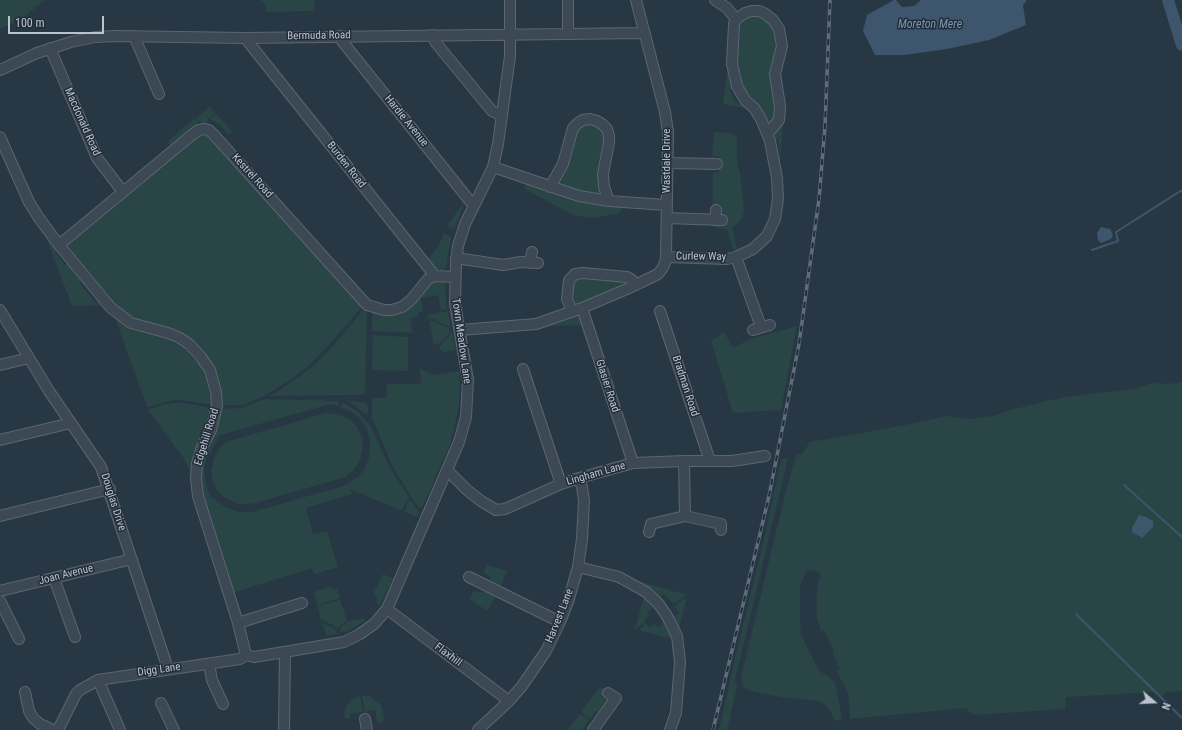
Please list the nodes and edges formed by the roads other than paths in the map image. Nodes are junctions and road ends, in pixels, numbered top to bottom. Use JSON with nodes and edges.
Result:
{"nodes":[{"id":1,"x":510,"y":0,"type":"edge"},
{"id":2,"x":568,"y":0,"type":"edge"},
{"id":3,"x":636,"y":0,"type":"edge"},
{"id":4,"x":715,"y":0,"type":"edge"},
{"id":5,"x":736,"y":19,"type":"junction"},
{"id":6,"x":644,"y":33,"type":"junction"},
{"id":7,"x":511,"y":34,"type":"junction"},
{"id":8,"x":568,"y":34,"type":"junction"},
{"id":9,"x":432,"y":35,"type":"junction"},
{"id":10,"x":134,"y":36,"type":"junction"},
{"id":11,"x":340,"y":36,"type":"junction"},
{"id":12,"x":245,"y":38,"type":"junction"},
{"id":13,"x":50,"y":48,"type":"junction"},
{"id":14,"x":0,"y":70,"type":"edge"},
{"id":15,"x":159,"y":94,"type":"dead end"},
{"id":16,"x":502,"y":116,"type":"junction"},
{"id":17,"x":768,"y":133,"type":"junction"},
{"id":18,"x":0,"y":137,"type":"edge"},
{"id":19,"x":668,"y":163,"type":"junction"},
{"id":20,"x":717,"y":164,"type":"dead end"},
{"id":21,"x":493,"y":167,"type":"junction"},
{"id":22,"x":550,"y":187,"type":"junction"},
{"id":23,"x":123,"y":192,"type":"junction"},
{"id":24,"x":609,"y":201,"type":"junction"},
{"id":25,"x":666,"y":204,"type":"junction"},
{"id":26,"x":473,"y":205,"type":"junction"},
{"id":27,"x":718,"y":217,"type":"dead end"},
{"id":28,"x":667,"y":218,"type":"junction"},
{"id":29,"x":58,"y":245,"type":"junction"},
{"id":30,"x":532,"y":252,"type":"dead end"},
{"id":31,"x":666,"y":257,"type":"junction"},
{"id":32,"x":736,"y":257,"type":"junction"},
{"id":33,"x":456,"y":258,"type":"junction"},
{"id":34,"x":435,"y":276,"type":"junction"},
{"id":35,"x":455,"y":277,"type":"junction"},
{"id":36,"x":635,"y":285,"type":"junction"},
{"id":37,"x":582,"y":308,"type":"junction"},
{"id":38,"x":0,"y":310,"type":"edge"},
{"id":39,"x":572,"y":311,"type":"junction"},
{"id":40,"x":660,"y":311,"type":"dead end"},
{"id":41,"x":761,"y":328,"type":"dead end"},
{"id":42,"x":460,"y":330,"type":"junction"},
{"id":43,"x":29,"y":358,"type":"junction"},
{"id":44,"x":0,"y":365,"type":"edge"},
{"id":45,"x":524,"y":369,"type":"dead end"},
{"id":46,"x":71,"y":423,"type":"junction"},
{"id":47,"x":0,"y":440,"type":"edge"},
{"id":48,"x":765,"y":456,"type":"dead end"},
{"id":49,"x":684,"y":461,"type":"junction"},
{"id":50,"x":710,"y":461,"type":"junction"},
{"id":51,"x":633,"y":463,"type":"junction"},
{"id":52,"x":447,"y":470,"type":"junction"},
{"id":53,"x":579,"y":478,"type":"junction"},
{"id":54,"x":562,"y":484,"type":"junction"},
{"id":55,"x":110,"y":489,"type":"junction"},
{"id":56,"x":0,"y":516,"type":"edge"},
{"id":57,"x":685,"y":516,"type":"junction"},
{"id":58,"x":720,"y":530,"type":"dead end"},
{"id":59,"x":649,"y":532,"type":"dead end"},
{"id":60,"x":132,"y":559,"type":"junction"},
{"id":61,"x":578,"y":567,"type":"junction"},
{"id":62,"x":469,"y":577,"type":"dead end"},
{"id":63,"x":54,"y":578,"type":"junction"},
{"id":64,"x":0,"y":591,"type":"edge"},
{"id":65,"x":0,"y":601,"type":"edge"},
{"id":66,"x":302,"y":603,"type":"dead end"},
{"id":67,"x":387,"y":609,"type":"junction"},
{"id":68,"x":560,"y":622,"type":"junction"},
{"id":69,"x":238,"y":623,"type":"junction"},
{"id":70,"x":75,"y":637,"type":"dead end"},
{"id":71,"x":19,"y":639,"type":"dead end"},
{"id":72,"x":285,"y":652,"type":"junction"},
{"id":73,"x":246,"y":655,"type":"junction"},
{"id":74,"x":209,"y":664,"type":"junction"},
{"id":75,"x":168,"y":669,"type":"junction"},
{"id":76,"x":98,"y":680,"type":"junction"},
{"id":77,"x":25,"y":692,"type":"dead end"},
{"id":78,"x":608,"y":693,"type":"dead end"},
{"id":79,"x":509,"y":701,"type":"junction"},
{"id":80,"x":161,"y":703,"type":"dead end"},
{"id":81,"x":222,"y":704,"type":"dead end"},
{"id":82,"x":365,"y":719,"type":"dead end"},
{"id":83,"x":53,"y":730,"type":"edge"},
{"id":84,"x":58,"y":730,"type":"edge"},
{"id":85,"x":120,"y":730,"type":"edge"},
{"id":86,"x":174,"y":730,"type":"edge"},
{"id":87,"x":284,"y":730,"type":"edge"},
{"id":88,"x":367,"y":730,"type":"edge"},
{"id":89,"x":478,"y":730,"type":"edge"},
{"id":90,"x":593,"y":730,"type":"edge"},
{"id":91,"x":670,"y":730,"type":"edge"}],
"edges":[{"from":1,"to":7,"type":"street","name":"Town Meadow Lane"},
{"from":2,"to":8,"type":"street"},
{"from":3,"to":6,"type":"street","name":"Wastdale Drive"},
{"from":4,"to":5,"type":"street"},
{"from":5,"to":17,"type":"street","name":"Curlew Way"},
{"from":5,"to":17,"type":"street"},
{"from":6,"to":8,"type":"street","name":"Bermuda Road"},
{"from":6,"to":19,"type":"street","name":"Wastdale Drive"},
{"from":7,"to":8,"type":"street","name":"Bermuda Road"},
{"from":7,"to":9,"type":"street","name":"Bermuda Road"},
{"from":7,"to":16,"type":"street","name":"Town Meadow Lane"},
{"from":9,"to":11,"type":"street","name":"Bermuda Road"},
{"from":9,"to":16,"type":"street"},
{"from":10,"to":12,"type":"street","name":"Bermuda Road"},
{"from":10,"to":13,"type":"street","name":"Bermuda Road"},
{"from":10,"to":15,"type":"street"},
{"from":11,"to":12,"type":"street","name":"Bermuda Road"},
{"from":11,"to":26,"type":"street","name":"Hardie Avenue"},
{"from":12,"to":34,"type":"street","name":"Burden Road"},
{"from":13,"to":14,"type":"street","name":"Bermuda Road"},
{"from":13,"to":23,"type":"street","name":"Macdonald Road"},
{"from":16,"to":21,"type":"street","name":"Town Meadow Lane"},
{"from":17,"to":32,"type":"street","name":"Curlew Way"},
{"from":18,"to":29,"type":"street","name":"Edgehill Road"},
{"from":19,"to":20,"type":"street"},
{"from":19,"to":25,"type":"street","name":"Wastdale Drive"},
{"from":21,"to":22,"type":"street"},
{"from":21,"to":26,"type":"street","name":"Town Meadow Lane"},
{"from":22,"to":24,"type":"street"},
{"from":22,"to":24,"type":"street"},
{"from":23,"to":29,"type":"street","name":"Kestrel Road"},
{"from":23,"to":34,"type":"street","name":"Kestrel Road"},
{"from":24,"to":25,"type":"street"},
{"from":25,"to":28,"type":"street","name":"Wastdale Drive"},
{"from":26,"to":33,"type":"street","name":"Town Meadow Lane"},
{"from":27,"to":28,"type":"street"},
{"from":28,"to":31,"type":"street","name":"Wastdale Drive"},
{"from":29,"to":69,"type":"street","name":"Edgehill Road"},
{"from":30,"to":33,"type":"street"},
{"from":31,"to":32,"type":"street","name":"Curlew Way"},
{"from":31,"to":36,"type":"street","name":"Wastdale Drive"},
{"from":32,"to":41,"type":"street"},
{"from":33,"to":35,"type":"street","name":"Town Meadow Lane"},
{"from":34,"to":35,"type":"street"},
{"from":35,"to":42,"type":"street","name":"Town Meadow Lane"},
{"from":36,"to":37,"type":"street","name":"Wastdale Drive"},
{"from":36,"to":39,"type":"street"},
{"from":37,"to":39,"type":"street","name":"Wastdale Drive"},
{"from":37,"to":51,"type":"street","name":"Glasier Road"},
{"from":38,"to":43,"type":"street","name":"Douglas Drive"},
{"from":39,"to":42,"type":"street","name":"Wastdale Drive"},
{"from":40,"to":50,"type":"street","name":"Bradman Road"},
{"from":42,"to":52,"type":"street","name":"Town Meadow Lane"},
{"from":43,"to":44,"type":"street"},
{"from":43,"to":46,"type":"street","name":"Douglas Drive"},
{"from":45,"to":54,"type":"street"},
{"from":46,"to":47,"type":"street"},
{"from":46,"to":55,"type":"street","name":"Douglas Drive"},
{"from":48,"to":50,"type":"street","name":"Lingham Lane"},
{"from":49,"to":50,"type":"street","name":"Lingham Lane"},
{"from":49,"to":51,"type":"street","name":"Lingham Lane"},
{"from":49,"to":57,"type":"street"},
{"from":51,"to":53,"type":"street","name":"Lingham Lane"},
{"from":52,"to":54,"type":"street","name":"Lingham Lane"},
{"from":52,"to":67,"type":"street","name":"Town Meadow Lane"},
{"from":53,"to":54,"type":"street","name":"Lingham Lane"},
{"from":53,"to":61,"type":"street","name":"Harvest Lane"},
{"from":55,"to":56,"type":"street"},
{"from":55,"to":60,"type":"street","name":"Douglas Drive"},
{"from":57,"to":58,"type":"street"},
{"from":57,"to":59,"type":"street"},
{"from":60,"to":63,"type":"street","name":"Joan Avenue"},
{"from":60,"to":75,"type":"street","name":"Douglas Drive"},
{"from":61,"to":68,"type":"street","name":"Harvest Lane"},
{"from":61,"to":91,"type":"street"},
{"from":62,"to":68,"type":"street"},
{"from":63,"to":64,"type":"street","name":"Joan Avenue"},
{"from":63,"to":70,"type":"street"},
{"from":65,"to":71,"type":"street"},
{"from":66,"to":69,"type":"street"},
{"from":67,"to":72,"type":"street","name":"Town Meadow Lane"},
{"from":67,"to":79,"type":"street","name":"Flaxhill"},
{"from":68,"to":79,"type":"street","name":"Harvest Lane"},
{"from":69,"to":73,"type":"street","name":"Edgehill Road"},
{"from":72,"to":73,"type":"street","name":"Digg Lane"},
{"from":72,"to":87,"type":"street"},
{"from":73,"to":74,"type":"street","name":"Digg Lane"},
{"from":74,"to":75,"type":"street","name":"Digg Lane"},
{"from":74,"to":81,"type":"street"},
{"from":75,"to":76,"type":"street","name":"Digg Lane"},
{"from":76,"to":84,"type":"street","name":"Digg Lane"},
{"from":76,"to":85,"type":"street"},
{"from":77,"to":83,"type":"street"},
{"from":78,"to":90,"type":"street"},
{"from":79,"to":89,"type":"street","name":"Harvest Lane"},
{"from":80,"to":86,"type":"street"},
{"from":82,"to":88,"type":"street"}]}
